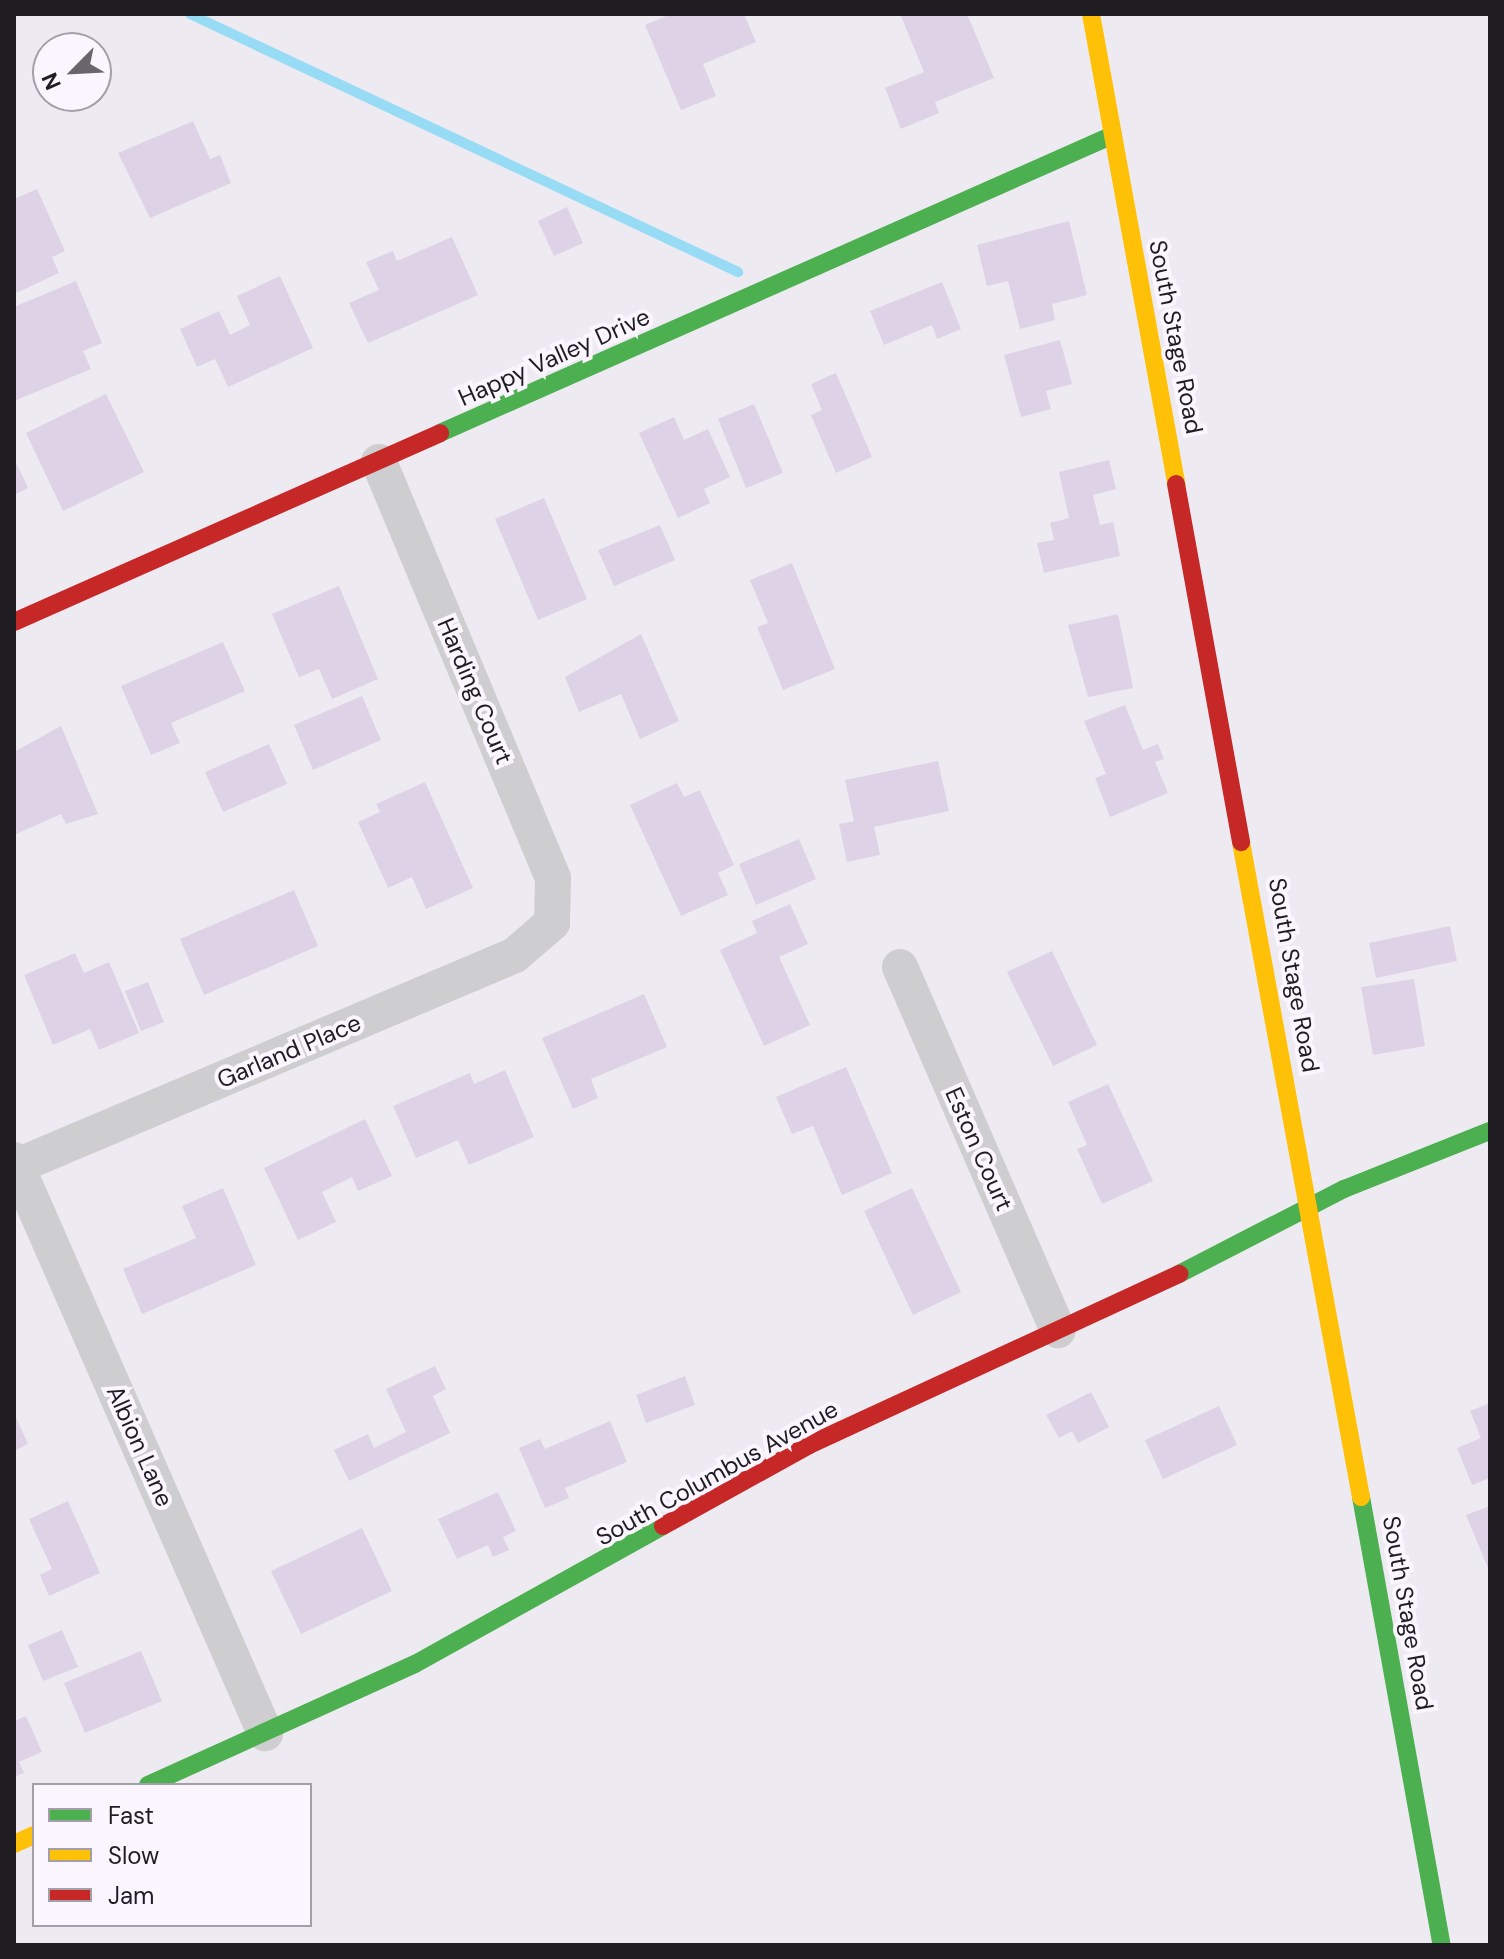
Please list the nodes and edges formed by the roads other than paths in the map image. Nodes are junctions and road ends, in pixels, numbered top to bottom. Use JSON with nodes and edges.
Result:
{"nodes":[{"id":1,"x":1091,"y":14,"type":"edge"},
{"id":2,"x":1113,"y":135,"type":"junction"},
{"id":3,"x":379,"y":462,"type":"junction"},
{"id":4,"x":14,"y":622,"type":"edge"},
{"id":5,"x":552,"y":923,"type":"joint"},
{"id":6,"x":900,"y":967,"type":"dead end"},
{"id":7,"x":1490,"y":1131,"type":"edge"},
{"id":8,"x":15,"y":1163,"type":"edge"},
{"id":9,"x":1312,"y":1207,"type":"junction"},
{"id":10,"x":1058,"y":1330,"type":"junction"},
{"id":11,"x":265,"y":1733,"type":"junction"},
{"id":12,"x":152,"y":1783,"type":"edge"},
{"id":13,"x":1442,"y":1945,"type":"edge"}],
"edges":[{"from":1,"to":2,"type":"main road","name":"South Stage Road"},
{"from":2,"to":3,"type":"main road","name":"Happy Valley Drive"},
{"from":2,"to":9,"type":"main road","name":"South Stage Road"},
{"from":3,"to":4,"type":"main road","name":"Happy Valley Drive"},
{"from":3,"to":5,"type":"street","name":"Harding Court"},
{"from":5,"to":8,"type":"street","name":"Garland Place"},
{"from":6,"to":10,"type":"street","name":"Eston Court"},
{"from":7,"to":9,"type":"main road","name":"South Columbus Avenue"},
{"from":8,"to":11,"type":"street","name":"Albion Lane"},
{"from":9,"to":10,"type":"main road","name":"South Columbus Avenue"},
{"from":9,"to":13,"type":"main road","name":"South Stage Road"},
{"from":10,"to":11,"type":"main road","name":"South Columbus Avenue"},
{"from":11,"to":12,"type":"main road","name":"South Columbus Avenue"}]}
